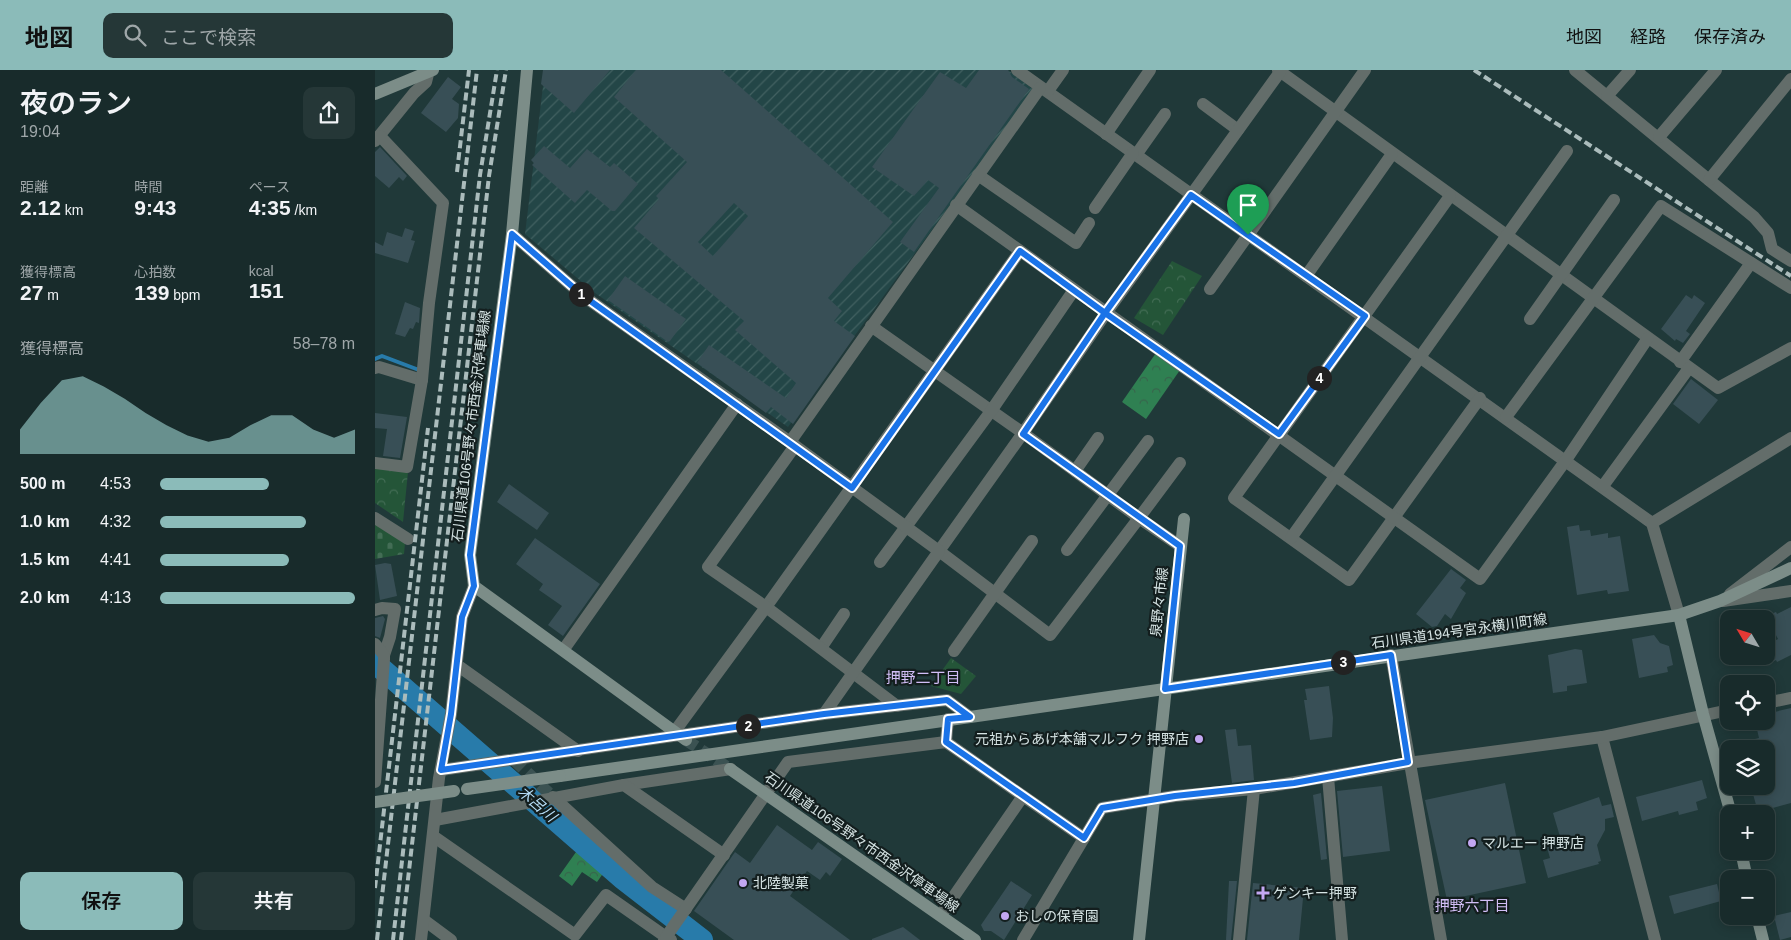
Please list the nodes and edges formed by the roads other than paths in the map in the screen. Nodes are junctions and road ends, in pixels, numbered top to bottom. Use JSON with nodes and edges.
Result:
{"nodes":[{"id":1,"x":431,"y":70,"type":"edge"},
{"id":2,"x":527,"y":70,"type":"edge"},
{"id":3,"x":1017,"y":70,"type":"edge"},
{"id":4,"x":1063,"y":70,"type":"edge"},
{"id":5,"x":1150,"y":70,"type":"edge"},
{"id":6,"x":1365,"y":70,"type":"edge"},
{"id":7,"x":1575,"y":70,"type":"edge"},
{"id":8,"x":1630,"y":70,"type":"edge"},
{"id":9,"x":1716,"y":70,"type":"edge"},
{"id":10,"x":1279,"y":71,"type":"edge"},
{"id":11,"x":1791,"y":79,"type":"edge"},
{"id":12,"x":1044,"y":89,"type":"junction"},
{"id":13,"x":375,"y":94,"type":"edge"},
{"id":14,"x":1607,"y":96,"type":"junction"},
{"id":15,"x":1203,"y":104,"type":"dead end"},
{"id":16,"x":1336,"y":113,"type":"junction"},
{"id":17,"x":1165,"y":114,"type":"dead end"},
{"id":18,"x":1238,"y":130,"type":"junction"},
{"id":19,"x":1106,"y":134,"type":"junction"},
{"id":20,"x":1659,"y":137,"type":"junction"},
{"id":21,"x":377,"y":139,"type":"edge"},
{"id":22,"x":1567,"y":151,"type":"dead end"},
{"id":23,"x":1135,"y":154,"type":"junction"},
{"id":24,"x":1392,"y":154,"type":"junction"},
{"id":25,"x":978,"y":175,"type":"junction"},
{"id":26,"x":1709,"y":180,"type":"junction"},
{"id":27,"x":1191,"y":195,"type":"junction"},
{"id":28,"x":1450,"y":196,"type":"junction"},
{"id":29,"x":1614,"y":200,"type":"dead end"},
{"id":30,"x":956,"y":205,"type":"junction"},
{"id":31,"x":1095,"y":208,"type":"dead end"},
{"id":32,"x":1089,"y":223,"type":"dead end"},
{"id":33,"x":512,"y":234,"type":"junction"},
{"id":34,"x":1248,"y":235,"type":"junction"},
{"id":35,"x":1507,"y":237,"type":"junction"},
{"id":36,"x":1020,"y":251,"type":"junction"},
{"id":37,"x":1791,"y":261,"type":"edge"},
{"id":38,"x":1751,"y":262,"type":"junction"},
{"id":39,"x":1560,"y":275,"type":"junction"},
{"id":40,"x":1306,"y":276,"type":"junction"},
{"id":41,"x":1791,"y":288,"type":"edge"},
{"id":42,"x":1210,"y":289,"type":"dead end"},
{"id":43,"x":1074,"y":290,"type":"junction"},
{"id":44,"x":1593,"y":298,"type":"junction"},
{"id":45,"x":1105,"y":313,"type":"junction"},
{"id":46,"x":1365,"y":316,"type":"junction"},
{"id":47,"x":1530,"y":319,"type":"dead end"},
{"id":48,"x":871,"y":326,"type":"junction"},
{"id":49,"x":1648,"y":338,"type":"junction"},
{"id":50,"x":1791,"y":348,"type":"edge"},
{"id":51,"x":1421,"y":356,"type":"junction"},
{"id":52,"x":1684,"y":365,"type":"junction"},
{"id":53,"x":375,"y":368,"type":"edge"},
{"id":54,"x":935,"y":372,"type":"junction"},
{"id":55,"x":423,"y":374,"type":"junction"},
{"id":56,"x":1480,"y":398,"type":"junction"},
{"id":57,"x":737,"y":404,"type":"junction"},
{"id":58,"x":991,"y":411,"type":"junction"},
{"id":59,"x":1506,"y":417,"type":"junction"},
{"id":60,"x":1023,"y":434,"type":"junction"},
{"id":61,"x":1279,"y":434,"type":"junction"},
{"id":62,"x":1098,"y":438,"type":"dead end"},
{"id":63,"x":1791,"y":438,"type":"edge"},
{"id":64,"x":1148,"y":441,"type":"dead end"},
{"id":65,"x":793,"y":444,"type":"junction"},
{"id":66,"x":1566,"y":460,"type":"junction"},
{"id":67,"x":375,"y":463,"type":"edge"},
{"id":68,"x":1180,"y":463,"type":"dead end"},
{"id":69,"x":1075,"y":471,"type":"junction"},
{"id":70,"x":1337,"y":476,"type":"junction"},
{"id":71,"x":1603,"y":486,"type":"junction"},
{"id":72,"x":852,"y":488,"type":"junction"},
{"id":73,"x":1107,"y":494,"type":"junction"},
{"id":74,"x":375,"y":518,"type":"edge"},
{"id":75,"x":1139,"y":518,"type":"junction"},
{"id":76,"x":1395,"y":518,"type":"junction"},
{"id":77,"x":1184,"y":519,"type":"dead end"},
{"id":78,"x":1652,"y":523,"type":"junction"},
{"id":79,"x":906,"y":527,"type":"junction"},
{"id":80,"x":408,"y":538,"type":"dead end"},
{"id":81,"x":1291,"y":538,"type":"junction"},
{"id":82,"x":1032,"y":542,"type":"dead end"},
{"id":83,"x":1180,"y":546,"type":"junction"},
{"id":84,"x":1791,"y":547,"type":"edge"},
{"id":85,"x":1067,"y":550,"type":"dead end"},
{"id":86,"x":939,"y":551,"type":"junction"},
{"id":87,"x":880,"y":562,"type":"dead end"},
{"id":88,"x":1791,"y":568,"type":"edge"},
{"id":89,"x":474,"y":586,"type":"junction"},
{"id":90,"x":1791,"y":591,"type":"edge"},
{"id":91,"x":995,"y":593,"type":"junction"},
{"id":92,"x":1721,"y":602,"type":"junction"},
{"id":93,"x":766,"y":607,"type":"junction"},
{"id":94,"x":375,"y":610,"type":"edge"},
{"id":95,"x":844,"y":614,"type":"dead end"},
{"id":96,"x":1679,"y":615,"type":"junction"},
{"id":97,"x":375,"y":644,"type":"edge"},
{"id":98,"x":821,"y":648,"type":"junction"},
{"id":99,"x":564,"y":650,"type":"junction"},
{"id":100,"x":954,"y":651,"type":"dead end"},
{"id":101,"x":1391,"y":655,"type":"junction"},
{"id":102,"x":384,"y":657,"type":"junction"},
{"id":103,"x":457,"y":665,"type":"junction"},
{"id":104,"x":853,"y":673,"type":"junction"},
{"id":105,"x":379,"y":688,"type":"edge"},
{"id":106,"x":1165,"y":689,"type":"junction"},
{"id":107,"x":1791,"y":698,"type":"edge"},
{"id":108,"x":1775,"y":701,"type":"edge"},
{"id":109,"x":897,"y":706,"type":"junction"},
{"id":110,"x":1720,"y":711,"type":"edge"},
{"id":111,"x":824,"y":714,"type":"junction"},
{"id":112,"x":1703,"y":714,"type":"junction"},
{"id":113,"x":970,"y":717,"type":"junction"},
{"id":114,"x":948,"y":719,"type":"junction"},
{"id":115,"x":681,"y":736,"type":"junction"},
{"id":116,"x":1602,"y":737,"type":"junction"},
{"id":117,"x":946,"y":742,"type":"junction"},
{"id":118,"x":578,"y":751,"type":"junction"},
{"id":119,"x":1408,"y":762,"type":"junction"},
{"id":120,"x":731,"y":769,"type":"joint"},
{"id":121,"x":441,"y":770,"type":"junction"},
{"id":122,"x":1328,"y":777,"type":"junction"},
{"id":123,"x":375,"y":782,"type":"edge"},
{"id":124,"x":624,"y":785,"type":"junction"},
{"id":125,"x":1254,"y":789,"type":"junction"},
{"id":126,"x":767,"y":793,"type":"junction"},
{"id":127,"x":1023,"y":796,"type":"junction"},
{"id":128,"x":550,"y":798,"type":"junction"},
{"id":129,"x":1155,"y":800,"type":"junction"},
{"id":130,"x":375,"y":802,"type":"edge"},
{"id":131,"x":1728,"y":805,"type":"edge"},
{"id":132,"x":435,"y":820,"type":"junction"},
{"id":133,"x":433,"y":836,"type":"junction"},
{"id":134,"x":1084,"y":838,"type":"junction"},
{"id":135,"x":724,"y":854,"type":"junction"},
{"id":136,"x":685,"y":910,"type":"junction"},
{"id":137,"x":941,"y":916,"type":"junction"},
{"id":138,"x":424,"y":920,"type":"junction"},
{"id":139,"x":1759,"y":925,"type":"edge"},
{"id":140,"x":668,"y":936,"type":"edge"},
{"id":141,"x":421,"y":940,"type":"edge"},
{"id":142,"x":451,"y":940,"type":"edge"},
{"id":143,"x":975,"y":940,"type":"edge"},
{"id":144,"x":1023,"y":940,"type":"edge"},
{"id":145,"x":1139,"y":940,"type":"edge"},
{"id":146,"x":1239,"y":940,"type":"edge"},
{"id":147,"x":1342,"y":940,"type":"edge"},
{"id":148,"x":1441,"y":940,"type":"edge"},
{"id":149,"x":1655,"y":940,"type":"edge"},
{"id":150,"x":1763,"y":940,"type":"edge"}],
"edges":[{"from":1,"to":13,"type":"main road"},
{"from":1,"to":21,"type":"street"},
{"from":2,"to":33,"type":"main road","name":"石川県道106号野々市西金沢停車場線"},
{"from":3,"to":12,"type":"street"},
{"from":4,"to":12,"type":"street"},
{"from":5,"to":19,"type":"street"},
{"from":6,"to":16,"type":"street"},
{"from":7,"to":14,"type":"street"},
{"from":8,"to":14,"type":"street"},
{"from":9,"to":20,"type":"street"},
{"from":10,"to":16,"type":"street"},
{"from":10,"to":18,"type":"street"},
{"from":11,"to":26,"type":"street"},
{"from":12,"to":19,"type":"street"},
{"from":12,"to":25,"type":"street"},
{"from":14,"to":20,"type":"street"},
{"from":15,"to":18,"type":"street"},
{"from":16,"to":24,"type":"street"},
{"from":16,"to":34,"type":"street"},
{"from":17,"to":23,"type":"street"},
{"from":18,"to":27,"type":"street"},
{"from":19,"to":23,"type":"street"},
{"from":20,"to":26,"type":"street"},
{"from":21,"to":55,"type":"street"},
{"from":22,"to":35,"type":"street"},
{"from":23,"to":27,"type":"street"},
{"from":23,"to":31,"type":"street"},
{"from":24,"to":28,"type":"street"},
{"from":24,"to":40,"type":"street"},
{"from":25,"to":30,"type":"street"},
{"from":25,"to":32,"type":"street"},
{"from":26,"to":37,"type":"street"},
{"from":27,"to":34,"type":"street"},
{"from":27,"to":45,"type":"street"},
{"from":28,"to":35,"type":"street"},
{"from":28,"to":46,"type":"street"},
{"from":29,"to":39,"type":"street"},
{"from":30,"to":36,"type":"street"},
{"from":30,"to":48,"type":"street"},
{"from":33,"to":57,"type":"street"},
{"from":33,"to":89,"type":"main road","name":"石川県道106号野々市西金沢停車場線"},
{"from":34,"to":40,"type":"street"},
{"from":34,"to":42,"type":"street"},
{"from":35,"to":39,"type":"street"},
{"from":35,"to":51,"type":"street"},
{"from":36,"to":43,"type":"street"},
{"from":36,"to":54,"type":"street"},
{"from":38,"to":41,"type":"street"},
{"from":38,"to":44,"type":"street"},
{"from":38,"to":52,"type":"street"},
{"from":39,"to":44,"type":"street"},
{"from":39,"to":47,"type":"street"},
{"from":40,"to":46,"type":"street"},
{"from":43,"to":45,"type":"street"},
{"from":43,"to":58,"type":"street"},
{"from":44,"to":49,"type":"street"},
{"from":44,"to":59,"type":"street"},
{"from":45,"to":60,"type":"street"},
{"from":45,"to":61,"type":"street"},
{"from":46,"to":51,"type":"street"},
{"from":46,"to":61,"type":"street"},
{"from":48,"to":54,"type":"street"},
{"from":48,"to":65,"type":"street"},
{"from":49,"to":52,"type":"street"},
{"from":49,"to":66,"type":"street"},
{"from":50,"to":52,"type":"street"},
{"from":51,"to":56,"type":"street"},
{"from":51,"to":70,"type":"street"},
{"from":52,"to":71,"type":"street"},
{"from":53,"to":55,"type":"street"},
{"from":54,"to":58,"type":"street"},
{"from":54,"to":72,"type":"street"},
{"from":55,"to":67,"type":"street"},
{"from":56,"to":59,"type":"street"},
{"from":56,"to":76,"type":"street"},
{"from":57,"to":65,"type":"street"},
{"from":57,"to":99,"type":"street"},
{"from":58,"to":60,"type":"street"},
{"from":58,"to":79,"type":"street"},
{"from":59,"to":66,"type":"street"},
{"from":60,"to":69,"type":"street"},
{"from":60,"to":86,"type":"street"},
{"from":61,"to":70,"type":"street"},
{"from":61,"to":81,"type":"street"},
{"from":62,"to":69,"type":"street"},
{"from":63,"to":78,"type":"street"},
{"from":64,"to":73,"type":"street"},
{"from":65,"to":72,"type":"street"},
{"from":65,"to":93,"type":"street"},
{"from":66,"to":71,"type":"street"},
{"from":66,"to":76,"type":"street"},
{"from":68,"to":75,"type":"street"},
{"from":69,"to":73,"type":"street"},
{"from":70,"to":76,"type":"street"},
{"from":70,"to":81,"type":"street"},
{"from":71,"to":78,"type":"street"},
{"from":72,"to":79,"type":"street"},
{"from":72,"to":93,"type":"street"},
{"from":73,"to":75,"type":"street"},
{"from":73,"to":85,"type":"street"},
{"from":74,"to":80,"type":"street"},
{"from":75,"to":83,"type":"street"},
{"from":75,"to":91,"type":"street"},
{"from":76,"to":81,"type":"street"},
{"from":77,"to":83,"type":"main road","name":"泉野々市線"},
{"from":78,"to":96,"type":"street"},
{"from":79,"to":86,"type":"street"},
{"from":79,"to":87,"type":"street"},
{"from":82,"to":91,"type":"street"},
{"from":83,"to":106,"type":"main road","name":"泉野々市線"},
{"from":84,"to":92,"type":"street"},
{"from":86,"to":91,"type":"street"},
{"from":86,"to":104,"type":"street"},
{"from":88,"to":92,"type":"main road","name":"石川県道194号宮永横川町線"},
{"from":89,"to":99,"type":"main road"},
{"from":89,"to":103,"type":"street"},
{"from":90,"to":92,"type":"street"},
{"from":91,"to":100,"type":"street"},
{"from":92,"to":96,"type":"main road","name":"石川県道194号宮永横川町線"},
{"from":93,"to":98,"type":"street"},
{"from":93,"to":115,"type":"street"},
{"from":94,"to":102,"type":"street"},
{"from":95,"to":98,"type":"street"},
{"from":96,"to":101,"type":"main road","name":"石川県道194号宮永横川町線"},
{"from":96,"to":112,"type":"main road"},
{"from":97,"to":102,"type":"street"},
{"from":98,"to":104,"type":"street"},
{"from":99,"to":115,"type":"main road"},
{"from":101,"to":106,"type":"main road","name":"石川県道194号宮永横川町線"},
{"from":101,"to":119,"type":"street"},
{"from":102,"to":105,"type":"street"},
{"from":103,"to":118,"type":"street"},
{"from":103,"to":121,"type":"street"},
{"from":104,"to":109,"type":"street"},
{"from":104,"to":111,"type":"street"},
{"from":105,"to":123,"type":"street"},
{"from":106,"to":113,"type":"main road","name":"石川県道194号宮永横川町線"},
{"from":106,"to":129,"type":"main road"},
{"from":107,"to":108,"type":"street"},
{"from":109,"to":111,"type":"street"},
{"from":109,"to":113,"type":"street"},
{"from":110,"to":112,"type":"street"},
{"from":111,"to":115,"type":"street"},
{"from":112,"to":116,"type":"street"},
{"from":112,"to":131,"type":"main road"},
{"from":113,"to":114,"type":"main road","name":"石川県道194号宮永横川町線"},
{"from":114,"to":117,"type":"street"},
{"from":114,"to":130,"type":"main road","name":"石川県道194号宮永横川町線","bridge":true},
{"from":115,"to":118,"type":"street"},
{"from":116,"to":119,"type":"street"},
{"from":116,"to":149,"type":"street"},
{"from":117,"to":126,"type":"street"},
{"from":117,"to":127,"type":"street"},
{"from":118,"to":121,"type":"street"},
{"from":119,"to":122,"type":"street"},
{"from":119,"to":148,"type":"street"},
{"from":120,"to":124,"type":"street"},
{"from":120,"to":126,"type":"main road","name":"石川県道106号野々市西金沢停車場線"},
{"from":121,"to":132,"type":"street"},
{"from":122,"to":125,"type":"street"},
{"from":122,"to":147,"type":"street"},
{"from":124,"to":128,"type":"street"},
{"from":124,"to":135,"type":"street"},
{"from":125,"to":129,"type":"street"},
{"from":125,"to":146,"type":"street"},
{"from":126,"to":135,"type":"street"},
{"from":126,"to":137,"type":"main road","name":"石川県道106号野々市西金沢停車場線"},
{"from":127,"to":134,"type":"street"},
{"from":127,"to":137,"type":"street"},
{"from":128,"to":132,"type":"street"},
{"from":128,"to":136,"type":"street"},
{"from":129,"to":134,"type":"street"},
{"from":129,"to":145,"type":"main road"},
{"from":132,"to":133,"type":"street"},
{"from":133,"to":138,"type":"street"},
{"from":133,"to":140,"type":"street"},
{"from":134,"to":144,"type":"street"},
{"from":135,"to":136,"type":"street"},
{"from":136,"to":140,"type":"street"},
{"from":137,"to":143,"type":"main road","name":"石川県道106号野々市西金沢停車場線"},
{"from":138,"to":141,"type":"street"},
{"from":138,"to":142,"type":"street"},
{"from":139,"to":150,"type":"main road"}]}
